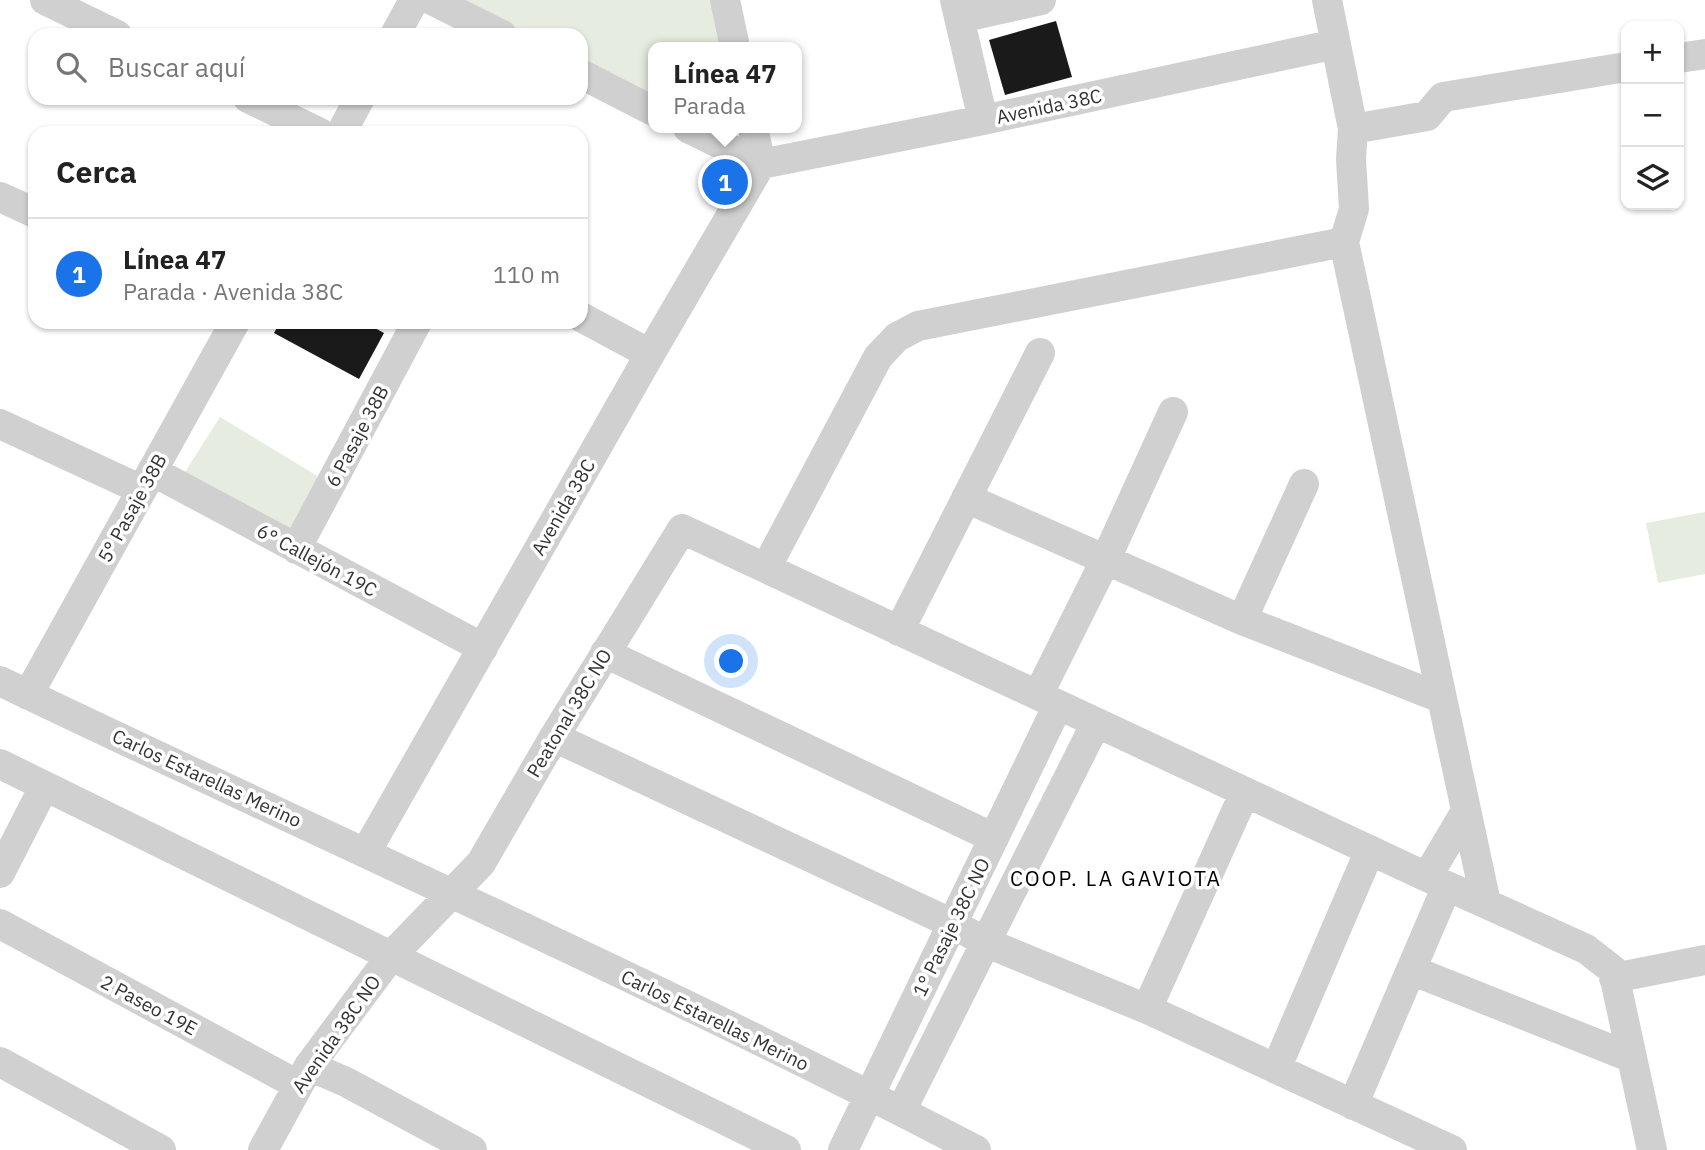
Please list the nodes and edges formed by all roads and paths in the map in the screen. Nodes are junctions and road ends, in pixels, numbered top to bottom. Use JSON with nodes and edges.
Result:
{"nodes":[{"id":1,"x":45,"y":0,"type":"edge"},
{"id":2,"x":414,"y":0,"type":"edge"},
{"id":3,"x":432,"y":0,"type":"edge"},
{"id":4,"x":725,"y":0,"type":"edge"},
{"id":5,"x":1041,"y":0,"type":"edge"},
{"id":6,"x":1326,"y":0,"type":"edge"},
{"id":7,"x":958,"y":9,"type":"edge"},
{"id":8,"x":103,"y":28,"type":"edge"},
{"id":9,"x":399,"y":28,"type":"edge"},
{"id":10,"x":488,"y":28,"type":"edge"},
{"id":11,"x":734,"y":42,"type":"edge"},
{"id":12,"x":1336,"y":44,"type":"junction"},
{"id":13,"x":1705,"y":54,"type":"edge"},
{"id":14,"x":1684,"y":57,"type":"edge"},
{"id":15,"x":1621,"y":68,"type":"edge"},
{"id":16,"x":588,"y":78,"type":"edge"},
{"id":17,"x":262,"y":105,"type":"edge"},
{"id":18,"x":356,"y":105,"type":"edge"},
{"id":19,"x":648,"y":108,"type":"edge"},
{"id":20,"x":983,"y":120,"type":"junction"},
{"id":21,"x":305,"y":126,"type":"edge"},
{"id":22,"x":345,"y":126,"type":"edge"},
{"id":23,"x":1353,"y":129,"type":"junction"},
{"id":24,"x":698,"y":133,"type":"edge"},
{"id":25,"x":754,"y":133,"type":"edge"},
{"id":26,"x":761,"y":164,"type":"junction"},
{"id":27,"x":0,"y":197,"type":"edge"},
{"id":28,"x":28,"y":210,"type":"edge"},
{"id":29,"x":1344,"y":242,"type":"junction"},
{"id":30,"x":588,"y":321,"type":"edge"},
{"id":31,"x":232,"y":329,"type":"edge"},
{"id":32,"x":413,"y":329,"type":"edge"},
{"id":33,"x":1040,"y":353,"type":"dead end"},
{"id":34,"x":650,"y":354,"type":"junction"},
{"id":35,"x":1174,"y":412,"type":"dead end"},
{"id":36,"x":0,"y":424,"type":"edge"},
{"id":37,"x":147,"y":481,"type":"junction"},
{"id":38,"x":1304,"y":484,"type":"dead end"},
{"id":39,"x":965,"y":498,"type":"junction"},
{"id":40,"x":296,"y":550,"type":"junction"},
{"id":41,"x":1105,"y":561,"type":"junction"},
{"id":42,"x":765,"y":568,"type":"junction"},
{"id":43,"x":1242,"y":620,"type":"junction"},
{"id":44,"x":899,"y":631,"type":"junction"},
{"id":45,"x":483,"y":648,"type":"junction"},
{"id":46,"x":605,"y":653,"type":"junction"},
{"id":47,"x":0,"y":681,"type":"edge"},
{"id":48,"x":28,"y":695,"type":"junction"},
{"id":49,"x":1441,"y":698,"type":"junction"},
{"id":50,"x":1048,"y":700,"type":"junction"},
{"id":51,"x":1096,"y":723,"type":"junction"},
{"id":52,"x":554,"y":737,"type":"junction"},
{"id":53,"x":0,"y":764,"type":"edge"},
{"id":54,"x":44,"y":787,"type":"junction"},
{"id":55,"x":1245,"y":792,"type":"junction"},
{"id":56,"x":1466,"y":811,"type":"junction"},
{"id":57,"x":994,"y":838,"type":"junction"},
{"id":58,"x":1370,"y":850,"type":"junction"},
{"id":59,"x":366,"y":852,"type":"junction"},
{"id":60,"x":0,"y":873,"type":"edge"},
{"id":61,"x":1437,"y":881,"type":"junction"},
{"id":62,"x":452,"y":894,"type":"junction"},
{"id":63,"x":1486,"y":903,"type":"junction"},
{"id":64,"x":0,"y":924,"type":"edge"},
{"id":65,"x":953,"y":924,"type":"junction"},
{"id":66,"x":987,"y":943,"type":"junction"},
{"id":67,"x":391,"y":956,"type":"junction"},
{"id":68,"x":1705,"y":960,"type":"edge"},
{"id":69,"x":1411,"y":970,"type":"junction"},
{"id":70,"x":1614,"y":978,"type":"junction"},
{"id":71,"x":1147,"y":1009,"type":"junction"},
{"id":72,"x":1630,"y":1057,"type":"junction"},
{"id":73,"x":0,"y":1062,"type":"edge"},
{"id":74,"x":1276,"y":1069,"type":"junction"},
{"id":75,"x":304,"y":1076,"type":"junction"},
{"id":76,"x":869,"y":1094,"type":"junction"},
{"id":77,"x":1353,"y":1105,"type":"junction"},
{"id":78,"x":901,"y":1111,"type":"junction"},
{"id":79,"x":161,"y":1150,"type":"edge"},
{"id":80,"x":263,"y":1150,"type":"edge"},
{"id":81,"x":472,"y":1150,"type":"edge"},
{"id":82,"x":786,"y":1150,"type":"edge"},
{"id":83,"x":844,"y":1150,"type":"edge"},
{"id":84,"x":976,"y":1150,"type":"edge"},
{"id":85,"x":1452,"y":1150,"type":"edge"},
{"id":86,"x":1652,"y":1150,"type":"edge"}],
"edges":[{"from":1,"to":8,"type":"street"},
{"from":2,"to":9,"type":"street"},
{"from":3,"to":10,"type":"street"},
{"from":4,"to":11,"type":"street"},
{"from":5,"to":7,"type":"street"},
{"from":6,"to":12,"type":"street"},
{"from":7,"to":20,"type":"street"},
{"from":12,"to":20,"type":"street","name":"Avenida 38C"},
{"from":12,"to":23,"type":"street"},
{"from":13,"to":14,"type":"street"},
{"from":15,"to":23,"type":"street"},
{"from":16,"to":19,"type":"street"},
{"from":17,"to":21,"type":"street"},
{"from":18,"to":22,"type":"street"},
{"from":20,"to":26,"type":"street","name":"Avenida 38C"},
{"from":23,"to":29,"type":"street"},
{"from":24,"to":26,"type":"street"},
{"from":25,"to":26,"type":"street"},
{"from":26,"to":34,"type":"street","name":"Avenida 38C"},
{"from":27,"to":28,"type":"street"},
{"from":29,"to":42,"type":"street"},
{"from":29,"to":49,"type":"street"},
{"from":30,"to":34,"type":"street"},
{"from":31,"to":37,"type":"street","name":"5° Pasaje 38B"},
{"from":32,"to":40,"type":"street","name":"6 Pasaje 38B"},
{"from":33,"to":39,"type":"street"},
{"from":34,"to":45,"type":"street","name":"Avenida 38C"},
{"from":35,"to":41,"type":"street","name":"1° Pasaje 38C NO"},
{"from":36,"to":37,"type":"street","name":"6° Callejón 19C"},
{"from":37,"to":40,"type":"street","name":"6° Callejón 19C"},
{"from":37,"to":48,"type":"street","name":"5° Pasaje 38B"},
{"from":38,"to":43,"type":"street"},
{"from":39,"to":41,"type":"street"},
{"from":39,"to":44,"type":"street"},
{"from":40,"to":45,"type":"street","name":"6° Callejón 19C"},
{"from":41,"to":43,"type":"street"},
{"from":41,"to":50,"type":"street","name":"1° Pasaje 38C NO"},
{"from":42,"to":44,"type":"street"},
{"from":42,"to":46,"type":"street","name":"Peatonal 38C NO"},
{"from":43,"to":49,"type":"street"},
{"from":44,"to":50,"type":"street"},
{"from":45,"to":59,"type":"street","name":"Avenida 38C"},
{"from":46,"to":52,"type":"street","name":"Peatonal 38C NO"},
{"from":46,"to":57,"type":"street"},
{"from":47,"to":48,"type":"street","name":"Carlos Estarellas Merino"},
{"from":48,"to":59,"type":"street","name":"Carlos Estarellas Merino"},
{"from":49,"to":56,"type":"street"},
{"from":50,"to":51,"type":"street"},
{"from":50,"to":57,"type":"street","name":"1° Pasaje 38C NO"},
{"from":51,"to":55,"type":"street"},
{"from":51,"to":66,"type":"street","name":"1° Pasaje 38C NO"},
{"from":52,"to":62,"type":"street","name":"Peatonal 38C NO"},
{"from":52,"to":65,"type":"street"},
{"from":53,"to":54,"type":"street"},
{"from":54,"to":60,"type":"street"},
{"from":54,"to":67,"type":"street"},
{"from":55,"to":58,"type":"street"},
{"from":55,"to":71,"type":"street"},
{"from":56,"to":61,"type":"street"},
{"from":56,"to":63,"type":"street"},
{"from":57,"to":65,"type":"street","name":"1° Pasaje 38C NO"},
{"from":58,"to":61,"type":"street"},
{"from":58,"to":74,"type":"street"},
{"from":59,"to":62,"type":"street","name":"Carlos Estarellas Merino"},
{"from":61,"to":63,"type":"street"},
{"from":61,"to":69,"type":"street"},
{"from":62,"to":67,"type":"street"},
{"from":62,"to":76,"type":"street","name":"Carlos Estarellas Merino"},
{"from":63,"to":70,"type":"street"},
{"from":64,"to":75,"type":"street","name":"2 Paseo 19E"},
{"from":65,"to":66,"type":"street"},
{"from":65,"to":76,"type":"street","name":"1° Pasaje 38C NO"},
{"from":66,"to":71,"type":"street"},
{"from":66,"to":78,"type":"street","name":"1° Pasaje 38C NO"},
{"from":67,"to":75,"type":"street","name":"Avenida 38C NO"},
{"from":67,"to":82,"type":"street"},
{"from":68,"to":70,"type":"street"},
{"from":69,"to":72,"type":"street"},
{"from":69,"to":77,"type":"street"},
{"from":70,"to":72,"type":"street"},
{"from":71,"to":74,"type":"street"},
{"from":72,"to":86,"type":"street"},
{"from":73,"to":79,"type":"street"},
{"from":74,"to":77,"type":"street"},
{"from":75,"to":80,"type":"street","name":"Avenida 38C NO"},
{"from":75,"to":81,"type":"street","name":"2 Paseo 19E"},
{"from":76,"to":78,"type":"street","name":"Carlos Estarellas Merino"},
{"from":76,"to":83,"type":"street","name":"1° Pasaje 38C NO"},
{"from":77,"to":85,"type":"street"},
{"from":78,"to":84,"type":"street","name":"Carlos Estarellas Merino"}]}
